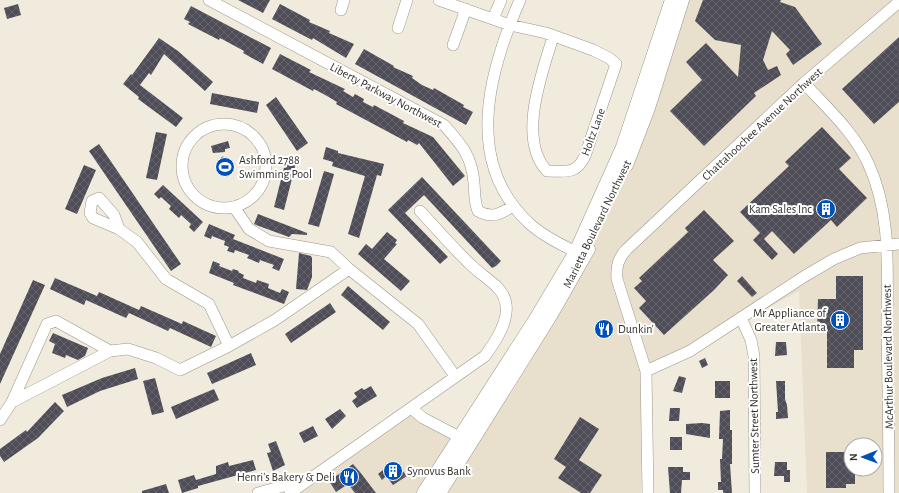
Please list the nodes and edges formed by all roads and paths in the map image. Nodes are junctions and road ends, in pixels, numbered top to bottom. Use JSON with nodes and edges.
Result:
{"nodes":[{"id":1,"x":209,"y":0,"type":"edge"},
{"id":2,"x":407,"y":0,"type":"edge"},
{"id":3,"x":439,"y":0,"type":"edge"},
{"id":4,"x":501,"y":0,"type":"edge"},
{"id":5,"x":520,"y":0,"type":"edge"},
{"id":6,"x":672,"y":0,"type":"edge"},
{"id":7,"x":682,"y":0,"type":"edge"},
{"id":8,"x":899,"y":2,"type":"edge"},
{"id":9,"x":466,"y":9,"type":"junction"},
{"id":10,"x":493,"y":19,"type":"junction"},
{"id":11,"x":510,"y":25,"type":"junction"},
{"id":12,"x":398,"y":28,"type":"dead end"},
{"id":13,"x":553,"y":37,"type":"junction"},
{"id":14,"x":453,"y":45,"type":"dead end"},
{"id":15,"x":804,"y":83,"type":"junction"},
{"id":16,"x":513,"y":206,"type":"junction"},
{"id":17,"x":234,"y":208,"type":"junction"},
{"id":18,"x":420,"y":211,"type":"dead end"},
{"id":19,"x":119,"y":229,"type":"dead end"},
{"id":20,"x":899,"y":244,"type":"edge"},
{"id":21,"x":886,"y":245,"type":"junction"},
{"id":22,"x":580,"y":254,"type":"junction"},
{"id":23,"x":349,"y":269,"type":"junction"},
{"id":24,"x":741,"y":318,"type":"junction"},
{"id":25,"x":229,"y":346,"type":"junction"},
{"id":26,"x":110,"y":351,"type":"junction"},
{"id":27,"x":646,"y":371,"type":"junction"},
{"id":28,"x":455,"y":376,"type":"junction"},
{"id":29,"x":893,"y":382,"type":"edge"},
{"id":30,"x":12,"y":402,"type":"junction"},
{"id":31,"x":411,"y":408,"type":"junction"},
{"id":32,"x":0,"y":420,"type":"edge"},
{"id":33,"x":465,"y":439,"type":"junction"},
{"id":34,"x":293,"y":491,"type":"edge"},
{"id":35,"x":258,"y":493,"type":"edge"},
{"id":36,"x":424,"y":493,"type":"edge"},
{"id":37,"x":439,"y":493,"type":"edge"},
{"id":38,"x":648,"y":493,"type":"edge"},
{"id":39,"x":755,"y":493,"type":"edge"},
{"id":40,"x":889,"y":493,"type":"edge"}],
"edges":[{"from":1,"to":16,"type":"street","name":"Liberty Parkway Northwest"},
{"from":2,"to":12,"type":"street"},
{"from":3,"to":9,"type":"street","name":"Holtz Lane"},
{"from":4,"to":10,"type":"street"},
{"from":5,"to":11,"type":"street"},
{"from":6,"to":22,"type":"main road"},
{"from":7,"to":22,"type":"main road","name":"Marietta Boulevard Northwest"},
{"from":8,"to":15,"type":"street","name":"Chattahoochee Avenue Northwest"},
{"from":9,"to":10,"type":"street","name":"Holtz Lane"},
{"from":9,"to":14,"type":"street"},
{"from":10,"to":11,"type":"street","name":"Holtz Lane"},
{"from":11,"to":13,"type":"street","name":"Holtz Lane"},
{"from":11,"to":16,"type":"street"},
{"from":13,"to":13,"type":"street","name":"Holtz Lane"},
{"from":15,"to":21,"type":"street","name":"McArthur Boulevard Northwest"},
{"from":15,"to":27,"type":"street","name":"Chattahoochee Avenue Northwest"},
{"from":16,"to":22,"type":"street"},
{"from":17,"to":17,"type":"street"},
{"from":17,"to":23,"type":"street"},
{"from":18,"to":28,"type":"street"},
{"from":19,"to":25,"type":"street"},
{"from":20,"to":21,"type":"street"},
{"from":21,"to":24,"type":"street"},
{"from":21,"to":29,"type":"street","name":"McArthur Boulevard Northwest"},
{"from":22,"to":33,"type":"main road"},
{"from":23,"to":25,"type":"street"},
{"from":23,"to":28,"type":"street"},
{"from":24,"to":27,"type":"street"},
{"from":24,"to":39,"type":"street","name":"Sumter Street Northwest"},
{"from":25,"to":26,"type":"street"},
{"from":26,"to":30,"type":"street"},
{"from":26,"to":30,"type":"street"},
{"from":27,"to":38,"type":"street","name":"Chattahoochee Avenue Northwest"},
{"from":28,"to":31,"type":"street"},
{"from":29,"to":40,"type":"street","name":"McArthur Boulevard Northwest"},
{"from":30,"to":32,"type":"street"},
{"from":31,"to":33,"type":"street"},
{"from":31,"to":34,"type":"street"},
{"from":33,"to":36,"type":"main road"},
{"from":33,"to":37,"type":"main road"},
{"from":34,"to":35,"type":"street"}]}
